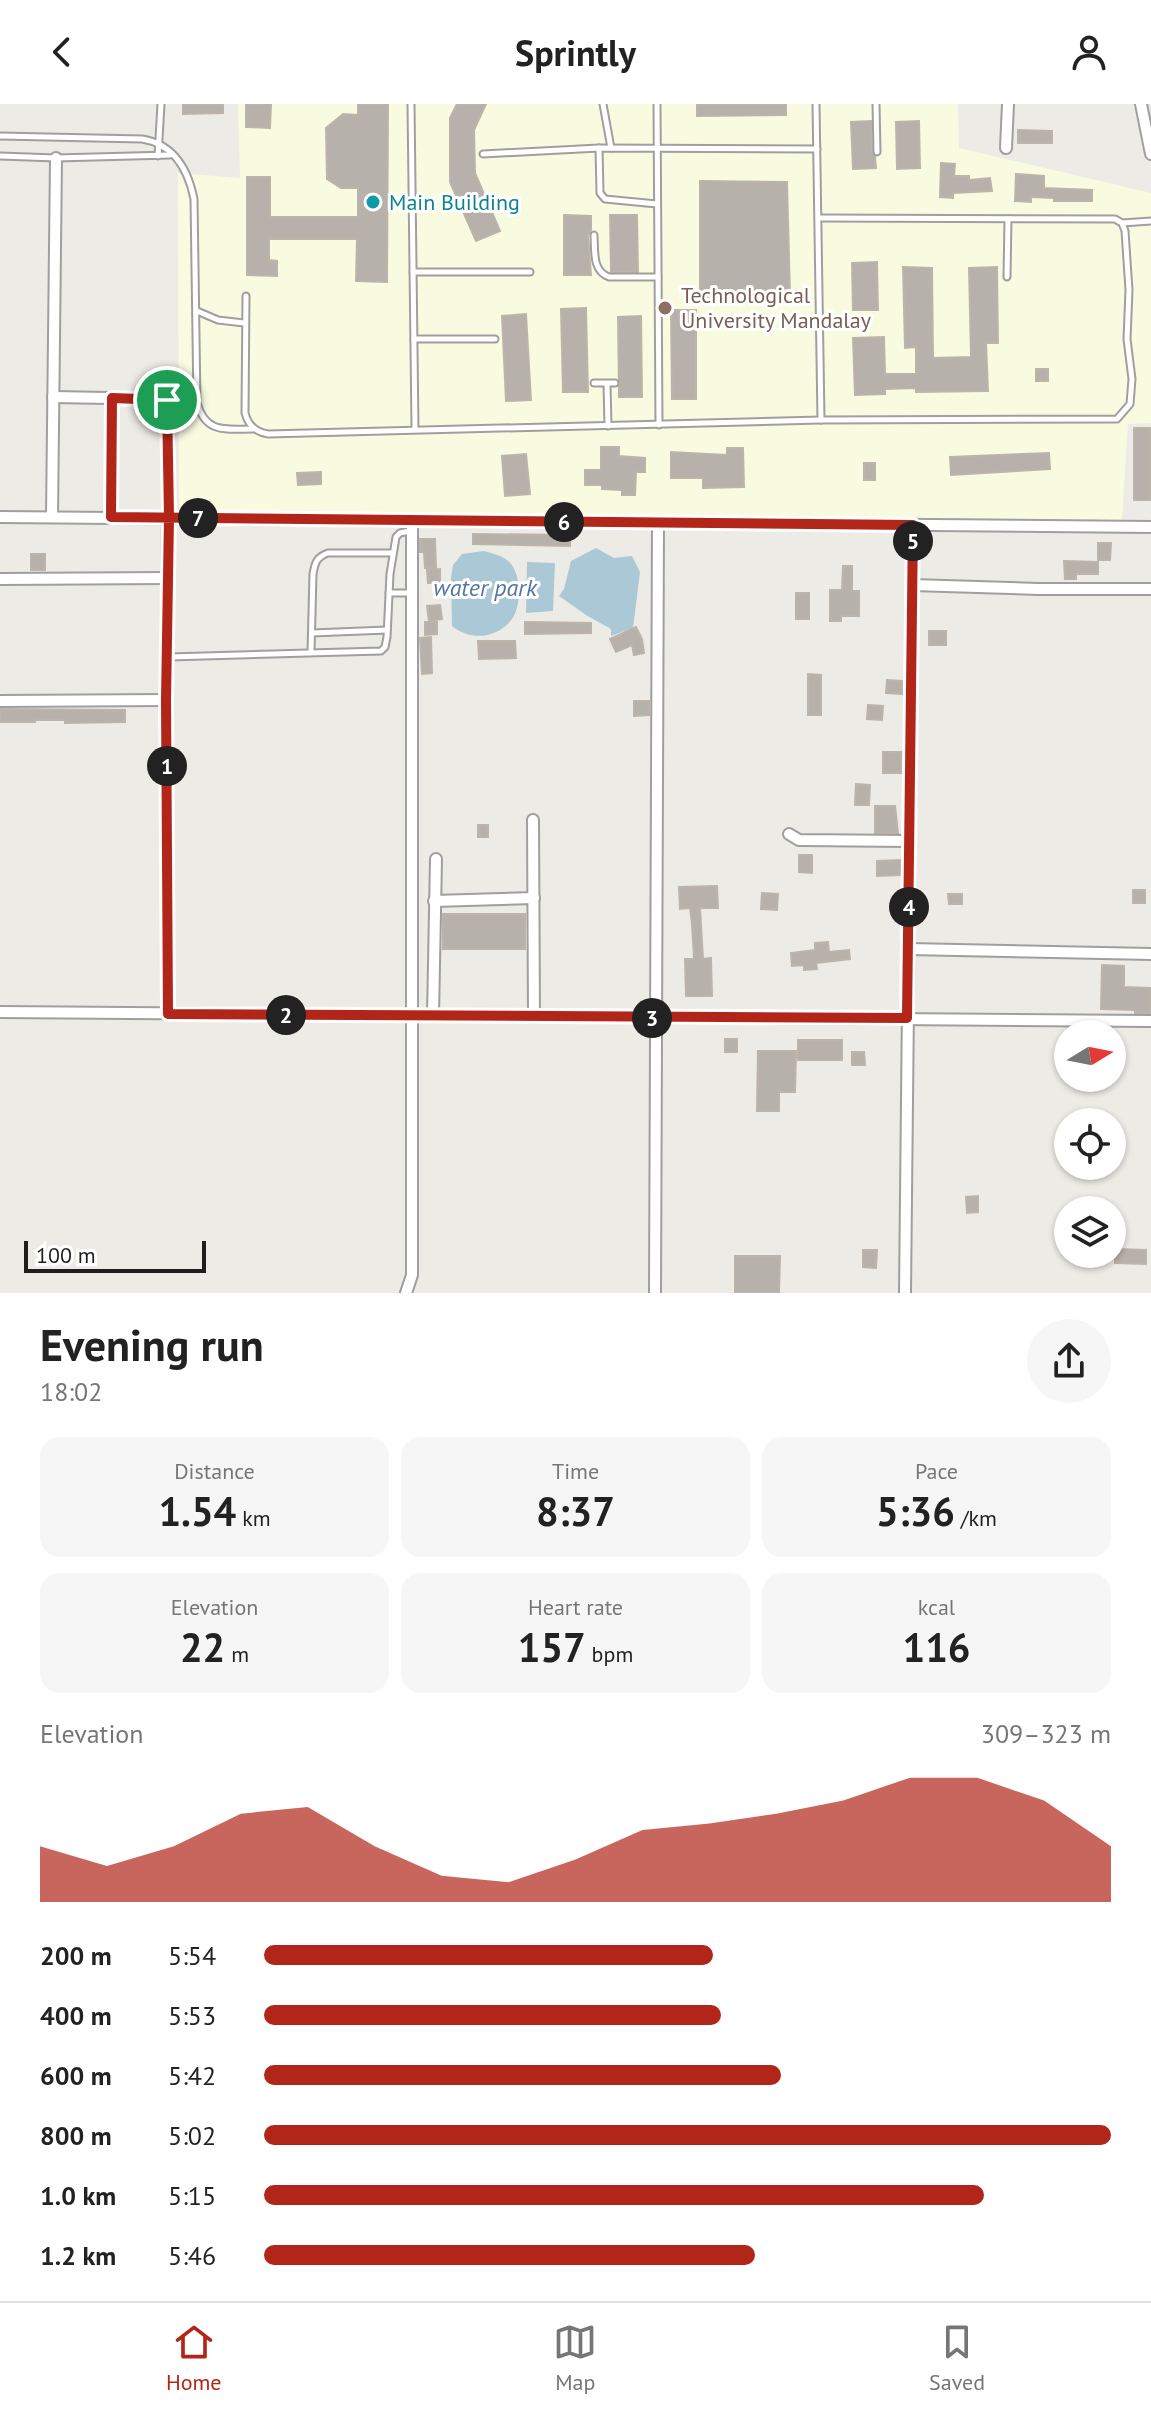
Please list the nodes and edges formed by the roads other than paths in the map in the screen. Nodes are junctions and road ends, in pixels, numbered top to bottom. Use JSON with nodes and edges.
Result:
{"nodes":[{"id":1,"x":161,"y":104,"type":"edge"},
{"id":2,"x":411,"y":104,"type":"edge"},
{"id":3,"x":603,"y":104,"type":"edge"},
{"id":4,"x":657,"y":104,"type":"edge"},
{"id":5,"x":816,"y":104,"type":"edge"},
{"id":6,"x":876,"y":104,"type":"edge"},
{"id":7,"x":1008,"y":104,"type":"edge"},
{"id":8,"x":1141,"y":104,"type":"edge"},
{"id":9,"x":1148,"y":130,"type":"edge"},
{"id":10,"x":0,"y":136,"type":"edge"},
{"id":11,"x":159,"y":141,"type":"junction"},
{"id":12,"x":599,"y":148,"type":"junction"},
{"id":13,"x":611,"y":148,"type":"junction"},
{"id":14,"x":1006,"y":148,"type":"dead end"},
{"id":15,"x":656,"y":149,"type":"junction"},
{"id":16,"x":817,"y":149,"type":"junction"},
{"id":17,"x":877,"y":152,"type":"dead end"},
{"id":18,"x":483,"y":154,"type":"dead end"},
{"id":19,"x":1151,"y":154,"type":"edge"},
{"id":20,"x":170,"y":155,"type":"junction"},
{"id":21,"x":0,"y":156,"type":"edge"},
{"id":22,"x":158,"y":156,"type":"junction"},
{"id":23,"x":56,"y":158,"type":"junction"},
{"id":24,"x":657,"y":204,"type":"junction"},
{"id":25,"x":819,"y":218,"type":"junction"},
{"id":26,"x":1008,"y":219,"type":"junction"},
{"id":27,"x":1151,"y":221,"type":"edge"},
{"id":28,"x":1122,"y":223,"type":"junction"},
{"id":29,"x":594,"y":235,"type":"dead end"},
{"id":30,"x":413,"y":272,"type":"junction"},
{"id":31,"x":530,"y":272,"type":"dead end"},
{"id":32,"x":658,"y":277,"type":"junction"},
{"id":33,"x":1007,"y":277,"type":"dead end"},
{"id":34,"x":246,"y":296,"type":"dead end"},
{"id":35,"x":197,"y":311,"type":"junction"},
{"id":36,"x":244,"y":323,"type":"junction"},
{"id":37,"x":414,"y":339,"type":"junction"},
{"id":38,"x":495,"y":339,"type":"dead end"},
{"id":39,"x":594,"y":383,"type":"dead end"},
{"id":40,"x":53,"y":397,"type":"junction"},
{"id":41,"x":112,"y":398,"type":"junction"},
{"id":42,"x":821,"y":420,"type":"junction"},
{"id":43,"x":659,"y":425,"type":"junction"},
{"id":44,"x":608,"y":426,"type":"junction"},
{"id":45,"x":255,"y":429,"type":"junction"},
{"id":46,"x":415,"y":429,"type":"junction"},
{"id":47,"x":0,"y":517,"type":"edge"},
{"id":48,"x":52,"y":517,"type":"junction"},
{"id":49,"x":111,"y":517,"type":"junction"},
{"id":50,"x":169,"y":517,"type":"junction"},
{"id":51,"x":658,"y":523,"type":"junction"},
{"id":52,"x":411,"y":525,"type":"junction"},
{"id":53,"x":913,"y":525,"type":"junction"},
{"id":54,"x":1151,"y":527,"type":"edge"},
{"id":55,"x":393,"y":553,"type":"junction"},
{"id":56,"x":168,"y":578,"type":"junction"},
{"id":57,"x":0,"y":579,"type":"edge"},
{"id":58,"x":912,"y":585,"type":"junction"},
{"id":59,"x":1151,"y":589,"type":"edge"},
{"id":60,"x":389,"y":593,"type":"junction"},
{"id":61,"x":411,"y":593,"type":"junction"},
{"id":62,"x":387,"y":630,"type":"junction"},
{"id":63,"x":311,"y":633,"type":"junction"},
{"id":64,"x":311,"y":652,"type":"junction"},
{"id":65,"x":169,"y":657,"type":"junction"},
{"id":66,"x":166,"y":700,"type":"junction"},
{"id":67,"x":0,"y":701,"type":"edge"},
{"id":68,"x":533,"y":820,"type":"dead end"},
{"id":69,"x":789,"y":834,"type":"dead end"},
{"id":70,"x":909,"y":841,"type":"junction"},
{"id":71,"x":436,"y":859,"type":"dead end"},
{"id":72,"x":534,"y":898,"type":"junction"},
{"id":73,"x":434,"y":901,"type":"junction"},
{"id":74,"x":908,"y":949,"type":"junction"},
{"id":75,"x":1151,"y":954,"type":"edge"},
{"id":76,"x":0,"y":1012,"type":"edge"},
{"id":77,"x":168,"y":1014,"type":"junction"},
{"id":78,"x":412,"y":1016,"type":"junction"},
{"id":79,"x":433,"y":1016,"type":"junction"},
{"id":80,"x":534,"y":1017,"type":"junction"},
{"id":81,"x":656,"y":1018,"type":"junction"},
{"id":82,"x":907,"y":1018,"type":"junction"},
{"id":83,"x":1151,"y":1021,"type":"edge"},
{"id":84,"x":406,"y":1293,"type":"edge"},
{"id":85,"x":655,"y":1293,"type":"edge"},
{"id":86,"x":905,"y":1293,"type":"edge"}],
"edges":[{"from":1,"to":11,"type":"lane"},
{"from":2,"to":30,"type":"lane"},
{"from":3,"to":13,"type":"lane"},
{"from":4,"to":15,"type":"lane"},
{"from":5,"to":16,"type":"lane"},
{"from":6,"to":17,"type":"lane"},
{"from":7,"to":14,"type":"street"},
{"from":8,"to":9,"type":"street"},
{"from":9,"to":19,"type":"street"},
{"from":10,"to":11,"type":"lane"},
{"from":11,"to":20,"type":"lane"},
{"from":11,"to":22,"type":"lane"},
{"from":12,"to":13,"type":"lane"},
{"from":12,"to":18,"type":"lane"},
{"from":12,"to":24,"type":"lane"},
{"from":13,"to":15,"type":"lane"},
{"from":15,"to":16,"type":"lane"},
{"from":15,"to":24,"type":"lane"},
{"from":16,"to":25,"type":"lane"},
{"from":20,"to":22,"type":"lane"},
{"from":20,"to":35,"type":"lane"},
{"from":21,"to":23,"type":"lane"},
{"from":22,"to":23,"type":"lane"},
{"from":23,"to":40,"type":"street"},
{"from":24,"to":32,"type":"lane"},
{"from":25,"to":26,"type":"lane"},
{"from":25,"to":42,"type":"lane"},
{"from":26,"to":28,"type":"lane"},
{"from":26,"to":33,"type":"lane"},
{"from":27,"to":28,"type":"lane"},
{"from":28,"to":42,"type":"lane"},
{"from":29,"to":32,"type":"lane"},
{"from":30,"to":31,"type":"lane"},
{"from":30,"to":37,"type":"lane"},
{"from":32,"to":43,"type":"lane"},
{"from":34,"to":36,"type":"lane"},
{"from":35,"to":36,"type":"lane"},
{"from":35,"to":45,"type":"lane"},
{"from":36,"to":45,"type":"lane"},
{"from":37,"to":38,"type":"lane"},
{"from":37,"to":46,"type":"lane"},
{"from":39,"to":44,"type":"lane"},
{"from":40,"to":41,"type":"street"},
{"from":40,"to":48,"type":"street"},
{"from":41,"to":49,"type":"street"},
{"from":41,"to":50,"type":"street"},
{"from":42,"to":43,"type":"lane"},
{"from":43,"to":44,"type":"lane"},
{"from":44,"to":46,"type":"lane"},
{"from":45,"to":46,"type":"lane"},
{"from":47,"to":48,"type":"street"},
{"from":48,"to":49,"type":"street"},
{"from":49,"to":50,"type":"street"},
{"from":50,"to":52,"type":"street"},
{"from":50,"to":56,"type":"street"},
{"from":51,"to":52,"type":"street"},
{"from":51,"to":53,"type":"street"},
{"from":51,"to":81,"type":"street"},
{"from":52,"to":55,"type":"lane"},
{"from":52,"to":61,"type":"street"},
{"from":53,"to":54,"type":"street"},
{"from":53,"to":58,"type":"street"},
{"from":55,"to":60,"type":"lane"},
{"from":55,"to":63,"type":"lane"},
{"from":56,"to":57,"type":"street"},
{"from":56,"to":65,"type":"street"},
{"from":58,"to":59,"type":"street"},
{"from":58,"to":70,"type":"street"},
{"from":60,"to":61,"type":"lane"},
{"from":60,"to":62,"type":"lane"},
{"from":61,"to":78,"type":"street"},
{"from":62,"to":63,"type":"lane"},
{"from":62,"to":64,"type":"lane"},
{"from":63,"to":64,"type":"lane"},
{"from":64,"to":65,"type":"lane"},
{"from":65,"to":66,"type":"street"},
{"from":66,"to":67,"type":"street"},
{"from":66,"to":77,"type":"street"},
{"from":68,"to":72,"type":"street"},
{"from":69,"to":70,"type":"street"},
{"from":70,"to":74,"type":"street"},
{"from":71,"to":73,"type":"street"},
{"from":72,"to":73,"type":"street"},
{"from":72,"to":80,"type":"street"},
{"from":73,"to":79,"type":"street"},
{"from":74,"to":75,"type":"street"},
{"from":74,"to":82,"type":"street"},
{"from":76,"to":77,"type":"street"},
{"from":77,"to":78,"type":"street"},
{"from":78,"to":79,"type":"street"},
{"from":78,"to":84,"type":"street"},
{"from":79,"to":80,"type":"street"},
{"from":80,"to":81,"type":"street"},
{"from":81,"to":82,"type":"street"},
{"from":81,"to":85,"type":"street"},
{"from":82,"to":83,"type":"street"},
{"from":82,"to":86,"type":"street"}]}
